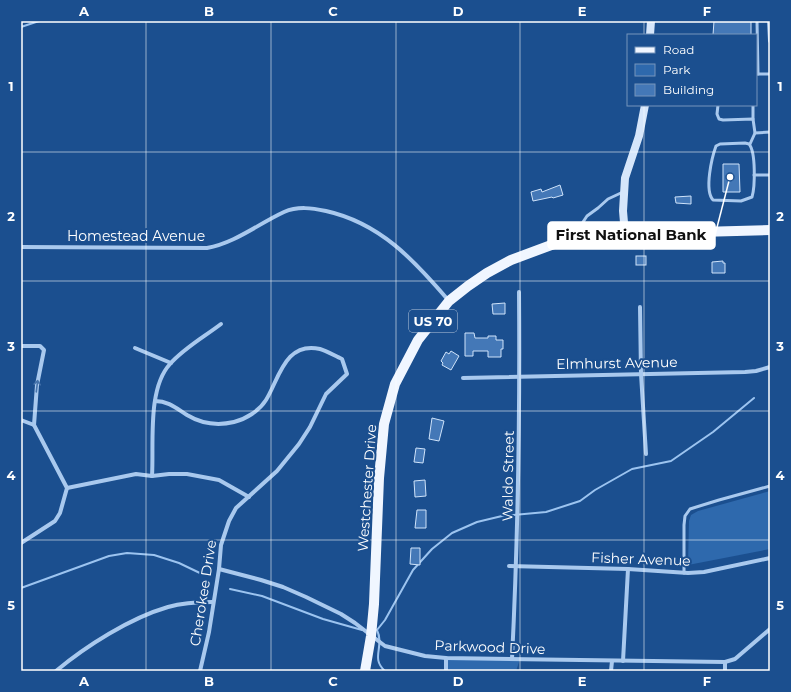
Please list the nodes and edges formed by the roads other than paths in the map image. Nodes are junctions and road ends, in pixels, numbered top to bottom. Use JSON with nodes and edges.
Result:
{"nodes":[{"id":1,"x":651,"y":21,"type":"edge"},
{"id":2,"x":757,"y":21,"type":"edge"},
{"id":3,"x":769,"y":21,"type":"edge"},
{"id":4,"x":770,"y":26,"type":"edge"},
{"id":5,"x":650,"y":34,"type":"edge"},
{"id":6,"x":770,"y":41,"type":"edge"},
{"id":7,"x":757,"y":74,"type":"edge"},
{"id":8,"x":770,"y":74,"type":"edge"},
{"id":9,"x":645,"y":106,"type":"edge"},
{"id":10,"x":718,"y":106,"type":"edge"},
{"id":11,"x":753,"y":106,"type":"edge"},
{"id":12,"x":753,"y":119,"type":"junction"},
{"id":13,"x":770,"y":132,"type":"edge"},
{"id":14,"x":755,"y":133,"type":"junction"},
{"id":15,"x":750,"y":144,"type":"junction"},
{"id":16,"x":754,"y":175,"type":"junction"},
{"id":17,"x":770,"y":175,"type":"edge"},
{"id":18,"x":623,"y":192,"type":"junction"},
{"id":19,"x":770,"y":230,"type":"edge"},
{"id":20,"x":625,"y":234,"type":"junction"},
{"id":21,"x":581,"y":238,"type":"junction"},
{"id":22,"x":21,"y":247,"type":"edge"},
{"id":23,"x":519,"y":292,"type":"dead end"},
{"id":24,"x":449,"y":301,"type":"junction"},
{"id":25,"x":640,"y":307,"type":"dead end"},
{"id":26,"x":221,"y":324,"type":"dead end"},
{"id":27,"x":21,"y":346,"type":"edge"},
{"id":28,"x":135,"y":348,"type":"dead end"},
{"id":29,"x":170,"y":363,"type":"junction"},
{"id":30,"x":770,"y":367,"type":"edge"},
{"id":31,"x":641,"y":374,"type":"junction"},
{"id":32,"x":520,"y":376,"type":"junction"},
{"id":33,"x":463,"y":378,"type":"dead end"},
{"id":34,"x":155,"y":401,"type":"junction"},
{"id":35,"x":21,"y":420,"type":"edge"},
{"id":36,"x":34,"y":425,"type":"junction"},
{"id":37,"x":646,"y":454,"type":"dead end"},
{"id":38,"x":152,"y":476,"type":"junction"},
{"id":39,"x":770,"y":486,"type":"edge"},
{"id":40,"x":67,"y":488,"type":"junction"},
{"id":41,"x":249,"y":497,"type":"junction"},
{"id":42,"x":21,"y":544,"type":"edge"},
{"id":43,"x":770,"y":558,"type":"edge"},
{"id":44,"x":509,"y":566,"type":"dead end"},
{"id":45,"x":517,"y":567,"type":"junction"},
{"id":46,"x":219,"y":569,"type":"junction"},
{"id":47,"x":628,"y":569,"type":"junction"},
{"id":48,"x":684,"y":572,"type":"junction"},
{"id":49,"x":213,"y":602,"type":"junction"},
{"id":50,"x":770,"y":629,"type":"edge"},
{"id":51,"x":371,"y":636,"type":"junction"},
{"id":52,"x":446,"y":658,"type":"junction"},
{"id":53,"x":512,"y":659,"type":"junction"},
{"id":54,"x":612,"y":661,"type":"junction"},
{"id":55,"x":624,"y":662,"type":"junction"},
{"id":56,"x":725,"y":662,"type":"junction"},
{"id":57,"x":56,"y":671,"type":"edge"},
{"id":58,"x":200,"y":671,"type":"edge"},
{"id":59,"x":365,"y":671,"type":"edge"},
{"id":60,"x":446,"y":671,"type":"edge"},
{"id":61,"x":612,"y":671,"type":"edge"},
{"id":62,"x":725,"y":671,"type":"edge"}],
"edges":[{"from":1,"to":5,"type":"street"},
{"from":2,"to":7,"type":"lane"},
{"from":3,"to":4,"type":"street"},
{"from":4,"to":6,"type":"street"},
{"from":7,"to":8,"type":"lane"},
{"from":9,"to":18,"type":"street"},
{"from":10,"to":12,"type":"lane"},
{"from":11,"to":12,"type":"lane"},
{"from":12,"to":14,"type":"lane"},
{"from":13,"to":14,"type":"lane"},
{"from":14,"to":15,"type":"lane"},
{"from":15,"to":16,"type":"lane"},
{"from":15,"to":16,"type":"lane"},
{"from":16,"to":17,"type":"lane"},
{"from":18,"to":20,"type":"street"},
{"from":18,"to":21,"type":"lane"},
{"from":19,"to":20,"type":"main road","name":"Westchester Drive","number":"US 70"},
{"from":20,"to":21,"type":"main road","name":"Westchester Drive","number":"US 70"},
{"from":21,"to":24,"type":"main road","name":"Westchester Drive","number":"US 70"},
{"from":22,"to":24,"type":"street","name":"Homestead Avenue"},
{"from":23,"to":32,"type":"street","name":"Waldo Street"},
{"from":24,"to":51,"type":"main road","name":"Westchester Drive","number":"US 70"},
{"from":25,"to":31,"type":"street"},
{"from":26,"to":29,"type":"street"},
{"from":36,"to":27,"type":"street","one_way":true},
{"from":28,"to":29,"type":"street"},
{"from":29,"to":34,"type":"street"},
{"from":30,"to":31,"type":"street","name":"Elmhurst Avenue"},
{"from":31,"to":32,"type":"street","name":"Elmhurst Avenue"},
{"from":31,"to":37,"type":"street"},
{"from":32,"to":33,"type":"street","name":"Elmhurst Avenue"},
{"from":32,"to":45,"type":"street","name":"Waldo Street"},
{"from":34,"to":38,"type":"street"},
{"from":34,"to":41,"type":"street","name":"Cherokee Drive"},
{"from":35,"to":36,"type":"street"},
{"from":36,"to":40,"type":"street"},
{"from":38,"to":40,"type":"street"},
{"from":38,"to":41,"type":"street"},
{"from":39,"to":48,"type":"lane"},
{"from":40,"to":42,"type":"street"},
{"from":41,"to":46,"type":"street","name":"Cherokee Drive"},
{"from":43,"to":48,"type":"street","name":"Fisher Avenue"},
{"from":44,"to":45,"type":"street","name":"Fisher Avenue"},
{"from":45,"to":47,"type":"street","name":"Fisher Avenue"},
{"from":45,"to":53,"type":"street","name":"Waldo Street"},
{"from":46,"to":49,"type":"street","name":"Cherokee Drive"},
{"from":46,"to":51,"type":"street","name":"Parkwood Drive"},
{"from":47,"to":48,"type":"street","name":"Fisher Avenue"},
{"from":47,"to":55,"type":"street"},
{"from":49,"to":57,"type":"street"},
{"from":49,"to":58,"type":"street","name":"Cherokee Drive"},
{"from":50,"to":56,"type":"street","name":"Parkwood Drive"},
{"from":51,"to":52,"type":"street","name":"Parkwood Drive"},
{"from":51,"to":59,"type":"main road","name":"Westchester Drive","number":"US 70"},
{"from":52,"to":53,"type":"street","name":"Parkwood Drive"},
{"from":52,"to":60,"type":"street"},
{"from":53,"to":54,"type":"street","name":"Parkwood Drive"},
{"from":54,"to":55,"type":"street","name":"Parkwood Drive"},
{"from":54,"to":61,"type":"street"},
{"from":55,"to":56,"type":"street","name":"Parkwood Drive"},
{"from":56,"to":62,"type":"street"}]}
